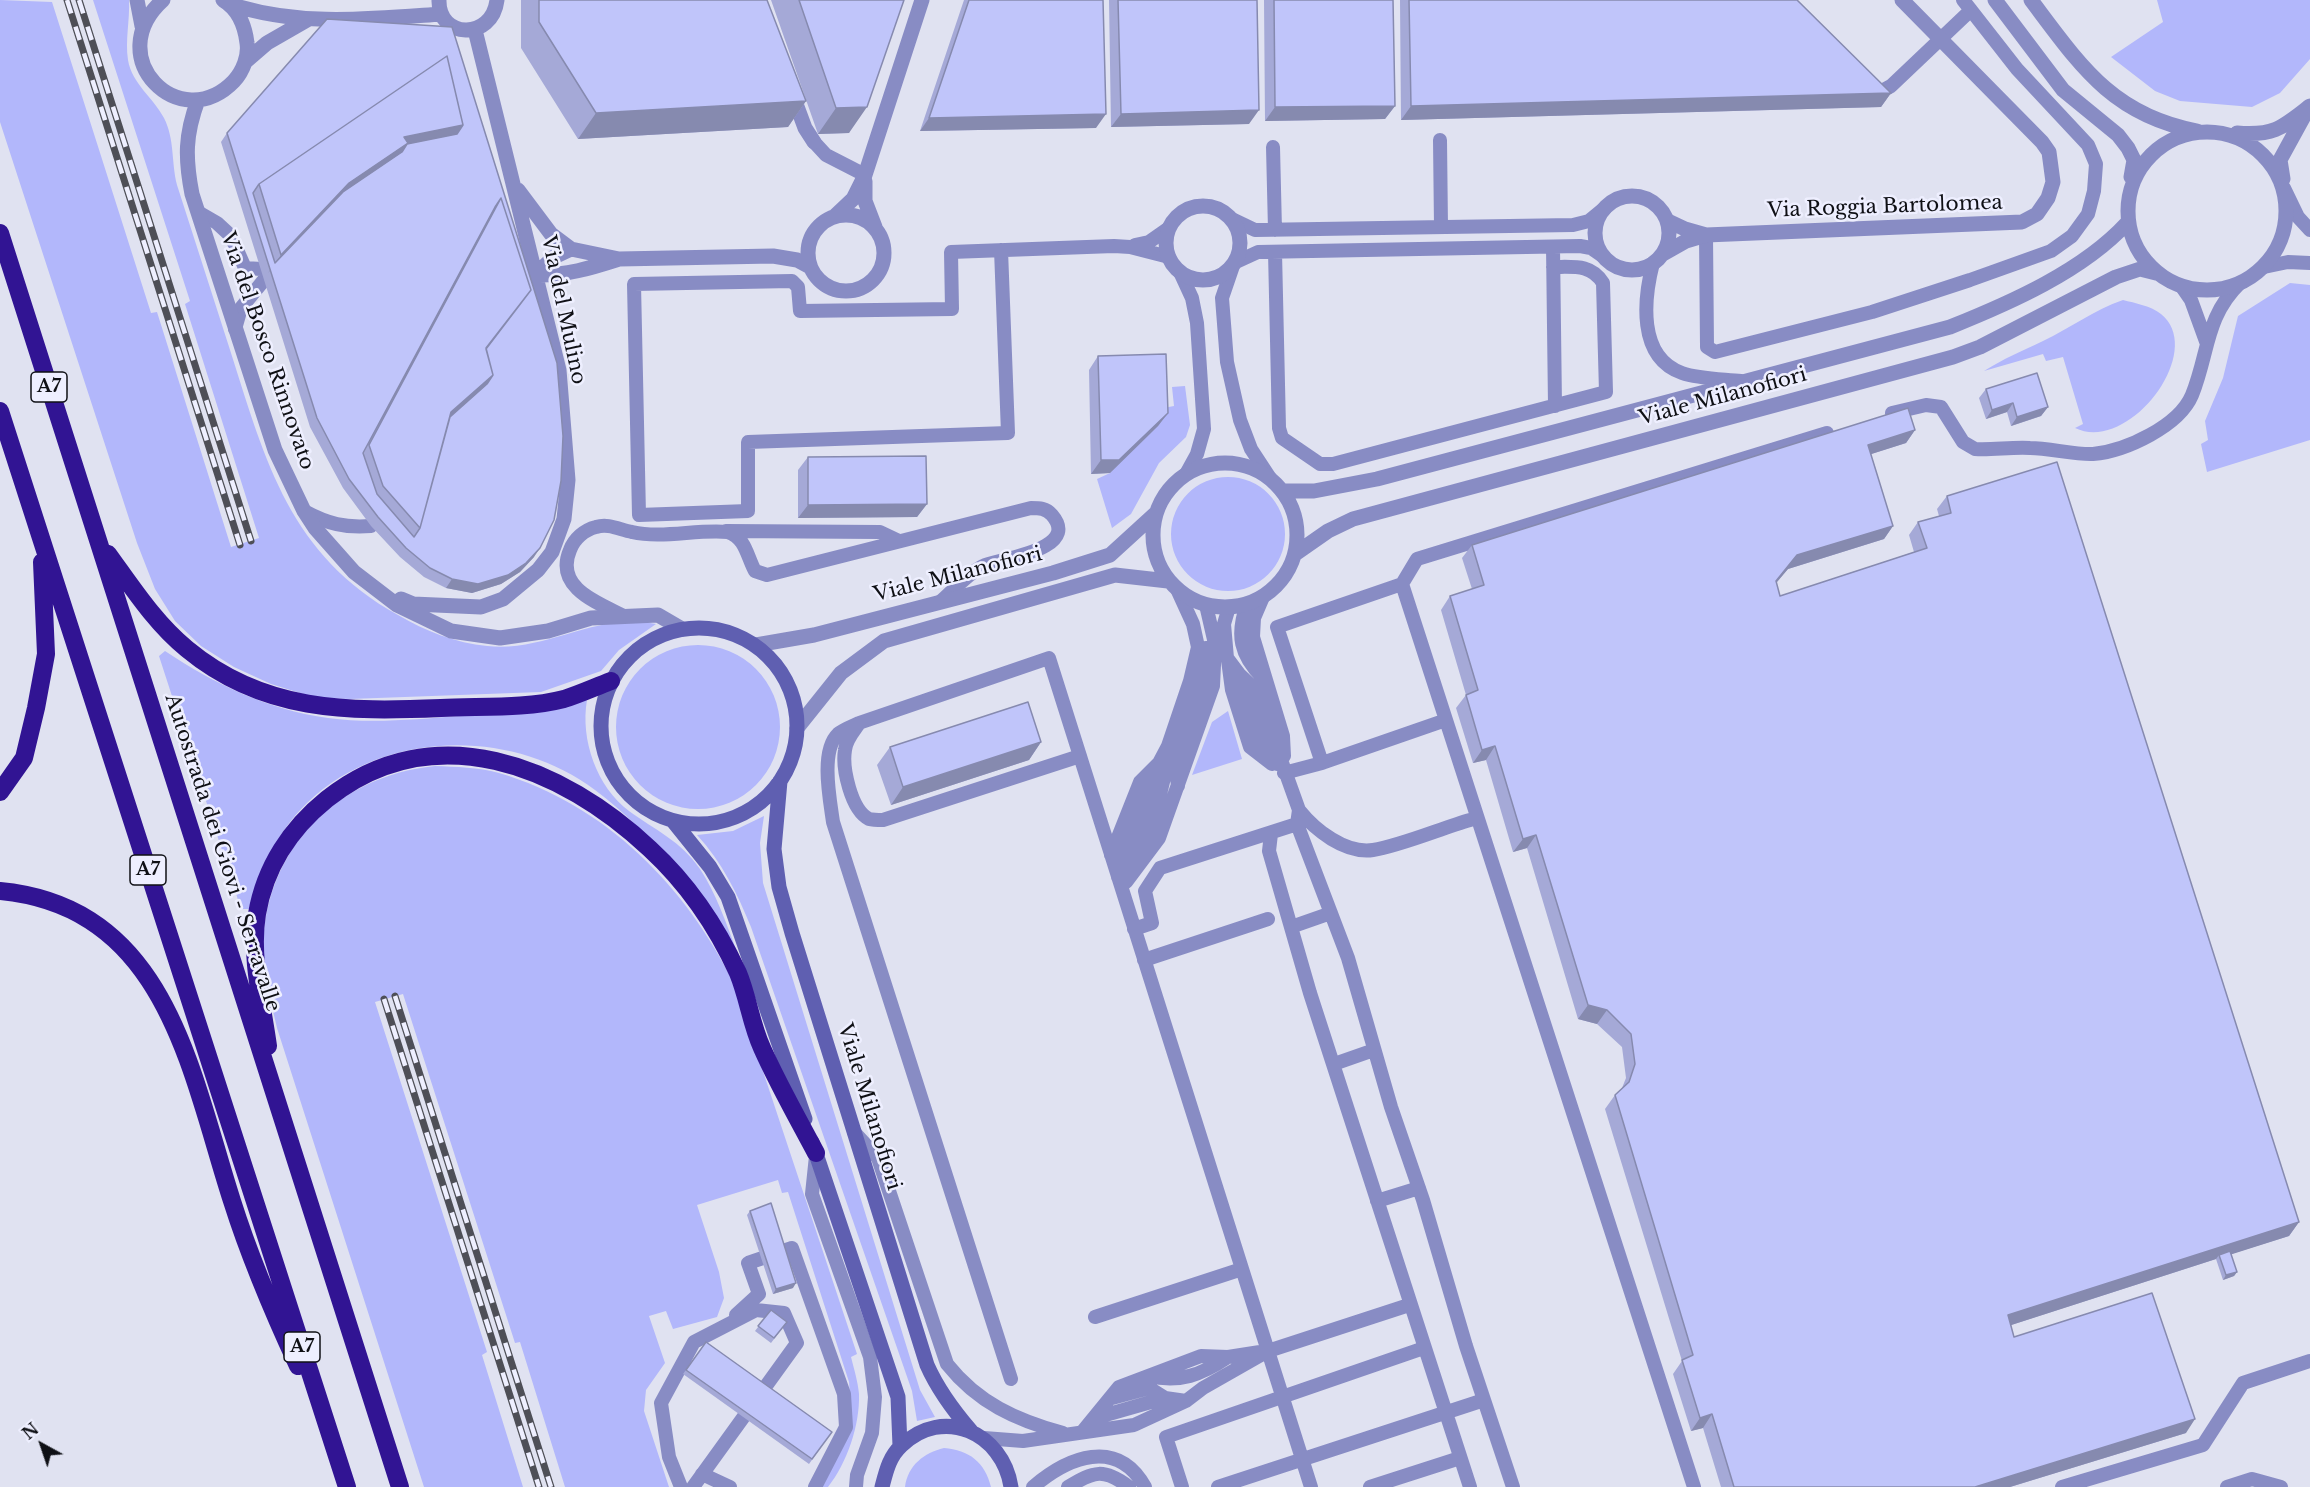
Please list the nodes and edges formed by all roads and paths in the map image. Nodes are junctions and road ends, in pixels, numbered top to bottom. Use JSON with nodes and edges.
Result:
{"nodes":[{"id":1,"x":137,"y":0,"type":"edge"},
{"id":2,"x":163,"y":0,"type":"edge"},
{"id":3,"x":497,"y":0,"type":"edge"},
{"id":4,"x":922,"y":0,"type":"edge"},
{"id":5,"x":1902,"y":0,"type":"edge"},
{"id":6,"x":1995,"y":0,"type":"edge"},
{"id":7,"x":2031,"y":0,"type":"edge"},
{"id":8,"x":225,"y":1,"type":"edge"},
{"id":9,"x":1967,"y":5,"type":"edge"},
{"id":10,"x":440,"y":7,"type":"edge"},
{"id":11,"x":307,"y":20,"type":"junction"},
{"id":12,"x":142,"y":26,"type":"junction"},
{"id":13,"x":475,"y":30,"type":"junction"},
{"id":14,"x":1940,"y":39,"type":"junction"},
{"id":15,"x":245,"y":62,"type":"junction"},
{"id":16,"x":785,"y":75,"type":"edge"},
{"id":17,"x":1863,"y":80,"type":"edge"},
{"id":18,"x":198,"y":100,"type":"junction"},
{"id":19,"x":2310,"y":107,"type":"edge"},
{"id":20,"x":2197,"y":131,"type":"junction"},
{"id":21,"x":2222,"y":132,"type":"junction"},
{"id":22,"x":1440,"y":140,"type":"dead end"},
{"id":23,"x":814,"y":142,"type":"joint"},
{"id":24,"x":1273,"y":147,"type":"dead end"},
{"id":25,"x":865,"y":175,"type":"junction"},
{"id":26,"x":512,"y":180,"type":"junction"},
{"id":27,"x":2284,"y":188,"type":"junction"},
{"id":28,"x":2128,"y":194,"type":"junction"},
{"id":29,"x":1606,"y":207,"type":"junction"},
{"id":30,"x":198,"y":212,"type":"junction"},
{"id":31,"x":835,"y":216,"type":"junction"},
{"id":32,"x":1232,"y":219,"type":"junction"},
{"id":33,"x":1668,"y":220,"type":"junction"},
{"id":34,"x":2127,"y":223,"type":"junction"},
{"id":35,"x":1441,"y":227,"type":"junction"},
{"id":36,"x":1169,"y":228,"type":"junction"},
{"id":37,"x":876,"y":229,"type":"junction"},
{"id":38,"x":1275,"y":230,"type":"junction"},
{"id":39,"x":2310,"y":230,"type":"edge"},
{"id":40,"x":0,"y":233,"type":"edge"},
{"id":41,"x":1706,"y":235,"type":"junction"},
{"id":42,"x":812,"y":236,"type":"junction"},
{"id":43,"x":1130,"y":247,"type":"junction"},
{"id":44,"x":1553,"y":247,"type":"junction"},
{"id":45,"x":571,"y":249,"type":"junction"},
{"id":46,"x":1001,"y":250,"type":"junction"},
{"id":47,"x":1275,"y":252,"type":"junction"},
{"id":48,"x":773,"y":256,"type":"junction"},
{"id":49,"x":1169,"y":256,"type":"junction"},
{"id":50,"x":1604,"y":257,"type":"junction"},
{"id":51,"x":619,"y":259,"type":"junction"},
{"id":52,"x":1658,"y":259,"type":"junction"},
{"id":53,"x":1234,"y":263,"type":"junction"},
{"id":54,"x":2310,"y":263,"type":"edge"},
{"id":55,"x":810,"y":267,"type":"junction"},
{"id":56,"x":1553,"y":267,"type":"junction"},
{"id":57,"x":2264,"y":267,"type":"junction"},
{"id":58,"x":1180,"y":272,"type":"junction"},
{"id":59,"x":2156,"y":273,"type":"junction"},
{"id":60,"x":535,"y":275,"type":"junction"},
{"id":61,"x":2240,"y":283,"type":"junction"},
{"id":62,"x":2182,"y":287,"type":"junction"},
{"id":63,"x":235,"y":329,"type":"junction"},
{"id":64,"x":2206,"y":344,"type":"junction"},
{"id":65,"x":1746,"y":382,"type":"junction"},
{"id":66,"x":1555,"y":406,"type":"junction"},
{"id":67,"x":0,"y":411,"type":"edge"},
{"id":68,"x":1884,"y":416,"type":"edge"},
{"id":69,"x":1838,"y":430,"type":"edge"},
{"id":70,"x":1186,"y":474,"type":"junction"},
{"id":71,"x":1270,"y":478,"type":"junction"},
{"id":72,"x":1283,"y":491,"type":"junction"},
{"id":73,"x":304,"y":511,"type":"junction"},
{"id":74,"x":1156,"y":513,"type":"junction"},
{"id":75,"x":371,"y":526,"type":"dead end"},
{"id":76,"x":718,"y":531,"type":"junction"},
{"id":77,"x":40,"y":533,"type":"junction"},
{"id":78,"x":899,"y":541,"type":"junction"},
{"id":79,"x":99,"y":542,"type":"junction"},
{"id":80,"x":1295,"y":554,"type":"junction"},
{"id":81,"x":1402,"y":584,"type":"junction"},
{"id":82,"x":375,"y":589,"type":"junction"},
{"id":83,"x":1178,"y":589,"type":"junction"},
{"id":84,"x":1263,"y":597,"type":"junction"},
{"id":85,"x":940,"y":602,"type":"junction"},
{"id":86,"x":1247,"y":604,"type":"junction"},
{"id":87,"x":1206,"y":605,"type":"junction"},
{"id":88,"x":450,"y":607,"type":"joint"},
{"id":89,"x":1229,"y":607,"type":"junction"},
{"id":90,"x":624,"y":616,"type":"junction"},
{"id":91,"x":682,"y":629,"type":"junction"},
{"id":92,"x":756,"y":645,"type":"junction"},
{"id":93,"x":1227,"y":658,"type":"junction"},
{"id":94,"x":1264,"y":680,"type":"junction"},
{"id":95,"x":611,"y":681,"type":"junction"},
{"id":96,"x":1446,"y":720,"type":"junction"},
{"id":97,"x":859,"y":723,"type":"junction"},
{"id":98,"x":797,"y":728,"type":"junction"},
{"id":99,"x":1168,"y":746,"type":"junction"},
{"id":100,"x":1080,"y":756,"type":"junction"},
{"id":101,"x":1159,"y":763,"type":"junction"},
{"id":102,"x":1322,"y":763,"type":"junction"},
{"id":103,"x":1284,"y":773,"type":"junction"},
{"id":104,"x":780,"y":781,"type":"junction"},
{"id":105,"x":1178,"y":790,"type":"junction"},
{"id":106,"x":0,"y":792,"type":"edge"},
{"id":107,"x":1298,"y":817,"type":"junction"},
{"id":108,"x":1470,"y":820,"type":"dead end"},
{"id":109,"x":673,"y":821,"type":"junction"},
{"id":110,"x":1271,"y":834,"type":"junction"},
{"id":111,"x":1111,"y":855,"type":"junction"},
{"id":112,"x":1122,"y":884,"type":"junction"},
{"id":113,"x":0,"y":891,"type":"edge"},
{"id":114,"x":1331,"y":913,"type":"junction"},
{"id":115,"x":1268,"y":919,"type":"dead end"},
{"id":116,"x":1292,"y":927,"type":"junction"},
{"id":117,"x":1134,"y":929,"type":"junction"},
{"id":118,"x":1144,"y":960,"type":"junction"},
{"id":119,"x":1374,"y":1050,"type":"junction"},
{"id":120,"x":1334,"y":1064,"type":"junction"},
{"id":121,"x":275,"y":1098,"type":"junction"},
{"id":122,"x":855,"y":1132,"type":"junction"},
{"id":123,"x":816,"y":1153,"type":"junction"},
{"id":124,"x":1419,"y":1188,"type":"junction"},
{"id":125,"x":1377,"y":1201,"type":"junction"},
{"id":126,"x":1242,"y":1269,"type":"junction"},
{"id":127,"x":1409,"y":1305,"type":"junction"},
{"id":128,"x":1095,"y":1317,"type":"dead end"},
{"id":129,"x":723,"y":1327,"type":"junction"},
{"id":130,"x":1424,"y":1348,"type":"junction"},
{"id":131,"x":1268,"y":1352,"type":"junction"},
{"id":132,"x":2310,"y":1361,"type":"edge"},
{"id":133,"x":1011,"y":1379,"type":"dead end"},
{"id":134,"x":1282,"y":1396,"type":"junction"},
{"id":135,"x":1110,"y":1398,"type":"junction"},
{"id":136,"x":1165,"y":1398,"type":"junction"},
{"id":137,"x":1484,"y":1400,"type":"junction"},
{"id":138,"x":1186,"y":1401,"type":"junction"},
{"id":139,"x":1445,"y":1412,"type":"junction"},
{"id":140,"x":1095,"y":1418,"type":"junction"},
{"id":141,"x":1083,"y":1431,"type":"junction"},
{"id":142,"x":977,"y":1434,"type":"junction"},
{"id":143,"x":1068,"y":1434,"type":"junction"},
{"id":144,"x":900,"y":1446,"type":"junction"},
{"id":145,"x":1460,"y":1458,"type":"junction"},
{"id":146,"x":1302,"y":1459,"type":"junction"},
{"id":147,"x":1124,"y":1462,"type":"junction"},
{"id":148,"x":702,"y":1474,"type":"junction"},
{"id":149,"x":854,"y":1483,"type":"edge"},
{"id":150,"x":347,"y":1487,"type":"edge"},
{"id":151,"x":400,"y":1487,"type":"edge"},
{"id":152,"x":681,"y":1487,"type":"edge"},
{"id":153,"x":693,"y":1487,"type":"edge"},
{"id":154,"x":730,"y":1487,"type":"edge"},
{"id":155,"x":815,"y":1487,"type":"edge"},
{"id":156,"x":882,"y":1487,"type":"edge"},
{"id":157,"x":1011,"y":1487,"type":"edge"},
{"id":158,"x":1033,"y":1487,"type":"edge"},
{"id":159,"x":1068,"y":1487,"type":"edge"},
{"id":160,"x":1129,"y":1487,"type":"edge"},
{"id":161,"x":1145,"y":1487,"type":"edge"},
{"id":162,"x":1154,"y":1487,"type":"edge"},
{"id":163,"x":1182,"y":1487,"type":"edge"},
{"id":164,"x":1218,"y":1487,"type":"edge"},
{"id":165,"x":1311,"y":1487,"type":"edge"},
{"id":166,"x":1370,"y":1487,"type":"edge"},
{"id":167,"x":1470,"y":1487,"type":"edge"},
{"id":168,"x":1513,"y":1487,"type":"edge"},
{"id":169,"x":1694,"y":1487,"type":"edge"},
{"id":170,"x":2062,"y":1487,"type":"edge"},
{"id":171,"x":2227,"y":1487,"type":"edge"},
{"id":172,"x":2282,"y":1487,"type":"edge"}],
"edges":[{"from":1,"to":12,"type":"street"},
{"from":2,"to":12,"type":"street"},
{"from":3,"to":13,"type":"street"},
{"from":4,"to":25,"type":"street"},
{"from":5,"to":14,"type":"street","name":"Via Roggia Bartolomea"},
{"from":6,"to":28,"type":"street"},
{"from":7,"to":20,"type":"street"},
{"from":8,"to":11,"type":"street"},
{"from":8,"to":15,"type":"street"},
{"from":9,"to":14,"type":"lane"},
{"from":9,"to":41,"type":"lane"},
{"from":10,"to":11,"type":"street"},
{"from":10,"to":13,"type":"street"},
{"from":11,"to":15,"type":"street"},
{"from":12,"to":18,"type":"street"},
{"from":13,"to":26,"type":"street","name":"Via del Mulino"},
{"from":14,"to":17,"type":"lane"},
{"from":14,"to":41,"type":"street","name":"Via Roggia Bartolomea"},
{"from":15,"to":18,"type":"street"},
{"from":16,"to":23,"type":"street"},
{"from":18,"to":30,"type":"street","name":"Via del Bosco Rinnovato"},
{"from":19,"to":21,"type":"street"},
{"from":19,"to":27,"type":"street"},
{"from":20,"to":21,"type":"street"},
{"from":20,"to":28,"type":"street"},
{"from":21,"to":27,"type":"street"},
{"from":22,"to":35,"type":"lane"},
{"from":23,"to":25,"type":"lane"},
{"from":24,"to":38,"type":"lane"},
{"from":25,"to":31,"type":"street"},
{"from":25,"to":37,"type":"street"},
{"from":26,"to":45,"type":"street"},
{"from":26,"to":60,"type":"street","name":"Via del Mulino"},
{"from":27,"to":39,"type":"lane"},
{"from":27,"to":57,"type":"street"},
{"from":28,"to":34,"type":"street"},
{"from":29,"to":33,"type":"street"},
{"from":29,"to":35,"type":"lane"},
{"from":29,"to":50,"type":"street"},
{"from":30,"to":63,"type":"street","name":"Via del Bosco Rinnovato"},
{"from":30,"to":63,"type":"lane"},
{"from":31,"to":37,"type":"street"},
{"from":31,"to":42,"type":"street"},
{"from":32,"to":36,"type":"street"},
{"from":32,"to":38,"type":"lane"},
{"from":32,"to":53,"type":"street"},
{"from":33,"to":41,"type":"street","name":"Via Roggia Bartolomea"},
{"from":33,"to":52,"type":"street"},
{"from":34,"to":59,"type":"street"},
{"from":34,"to":65,"type":"street","name":"Viale Milanofiori"},
{"from":35,"to":38,"type":"lane"},
{"from":36,"to":43,"type":"lane"},
{"from":36,"to":49,"type":"street"},
{"from":37,"to":55,"type":"street"},
{"from":40,"to":79,"type":"highway","name":"Autostrada dei Giovi - Serravalle","number":"A7"},
{"from":41,"to":52,"type":"street","name":"Via Roggia Bartolomea"},
{"from":42,"to":48,"type":"street"},
{"from":42,"to":55,"type":"street"},
{"from":43,"to":46,"type":"lane"},
{"from":43,"to":49,"type":"lane"},
{"from":44,"to":47,"type":"lane"},
{"from":44,"to":50,"type":"lane"},
{"from":44,"to":56,"type":"lane"},
{"from":45,"to":51,"type":"street"},
{"from":45,"to":60,"type":"street"},
{"from":46,"to":46,"type":"lane"},
{"from":47,"to":53,"type":"lane"},
{"from":47,"to":66,"type":"lane"},
{"from":48,"to":51,"type":"street"},
{"from":48,"to":55,"type":"street"},
{"from":49,"to":58,"type":"street"},
{"from":50,"to":52,"type":"street"},
{"from":51,"to":60,"type":"street"},
{"from":52,"to":65,"type":"lane"},
{"from":53,"to":58,"type":"street"},
{"from":53,"to":71,"type":"lane"},
{"from":54,"to":57,"type":"lane"},
{"from":56,"to":66,"type":"lane"},
{"from":56,"to":66,"type":"lane"},
{"from":57,"to":61,"type":"street"},
{"from":58,"to":70,"type":"lane"},
{"from":59,"to":62,"type":"street"},
{"from":59,"to":80,"type":"street","name":"Viale Milanofiori"},
{"from":60,"to":88,"type":"street","name":"Via del Mulino"},
{"from":61,"to":62,"type":"street"},
{"from":61,"to":64,"type":"lane"},
{"from":62,"to":64,"type":"lane"},
{"from":63,"to":73,"type":"street","name":"Via del Bosco Rinnovato"},
{"from":64,"to":68,"type":"lane"},
{"from":65,"to":72,"type":"street","name":"Viale Milanofiori"},
{"from":67,"to":77,"type":"highway","number":"A7"},
{"from":69,"to":81,"type":"lane"},
{"from":70,"to":71,"type":"street","name":"Viale Milanofiori"},
{"from":70,"to":74,"type":"street","name":"Viale Milanofiori"},
{"from":71,"to":72,"type":"street","name":"Viale Milanofiori"},
{"from":72,"to":80,"type":"street","name":"Viale Milanofiori"},
{"from":73,"to":75,"type":"lane"},
{"from":73,"to":82,"type":"street","name":"Via del Bosco Rinnovato"},
{"from":74,"to":83,"type":"street","name":"Viale Milanofiori"},
{"from":74,"to":85,"type":"street","name":"Viale Milanofiori"},
{"from":76,"to":78,"type":"lane"},
{"from":76,"to":78,"type":"lane"},
{"from":76,"to":90,"type":"lane"},
{"from":77,"to":106,"type":"highway"},
{"from":77,"to":150,"type":"highway","number":"A7"},
{"from":78,"to":85,"type":"lane"},
{"from":79,"to":95,"type":"highway"},
{"from":79,"to":121,"type":"highway","name":"Autostrada dei Giovi - Serravalle","number":"A7"},
{"from":80,"to":84,"type":"street","name":"Viale Milanofiori"},
{"from":81,"to":96,"type":"lane"},
{"from":81,"to":102,"type":"lane"},
{"from":82,"to":88,"type":"street","name":"Via del Bosco Rinnovato"},
{"from":82,"to":90,"type":"street","name":"Via del Bosco Rinnovato"},
{"from":83,"to":87,"type":"street","name":"Viale Milanofiori"},
{"from":83,"to":98,"type":"street","name":"Viale Milanofiori"},
{"from":83,"to":99,"type":"lane"},
{"from":83,"to":105,"type":"lane"},
{"from":84,"to":86,"type":"street","name":"Viale Milanofiori"},
{"from":84,"to":94,"type":"lane"},
{"from":85,"to":92,"type":"street","name":"Viale Milanofiori"},
{"from":86,"to":89,"type":"street","name":"Viale Milanofiori"},
{"from":86,"to":94,"type":"lane"},
{"from":87,"to":89,"type":"street","name":"Viale Milanofiori"},
{"from":87,"to":105,"type":"lane"},
{"from":89,"to":93,"type":"lane"},
{"from":90,"to":91,"type":"street","name":"Via del Bosco Rinnovato"},
{"from":91,"to":92,"type":"main road","name":"Viale Milanofiori"},
{"from":91,"to":95,"type":"main road","name":"Viale Milanofiori"},
{"from":92,"to":98,"type":"main road","name":"Viale Milanofiori"},
{"from":93,"to":103,"type":"lane"},
{"from":93,"to":103,"type":"lane"},
{"from":94,"to":103,"type":"lane"},
{"from":95,"to":109,"type":"main road","name":"Viale Milanofiori"},
{"from":96,"to":102,"type":"lane"},
{"from":96,"to":169,"type":"lane"},
{"from":97,"to":100,"type":"lane"},
{"from":97,"to":100,"type":"lane"},
{"from":97,"to":133,"type":"lane"},
{"from":98,"to":104,"type":"main road","name":"Viale Milanofiori"},
{"from":99,"to":101,"type":"lane"},
{"from":99,"to":112,"type":"lane"},
{"from":100,"to":111,"type":"lane"},
{"from":101,"to":111,"type":"lane"},
{"from":101,"to":112,"type":"lane"},
{"from":102,"to":103,"type":"lane"},
{"from":103,"to":107,"type":"lane"},
{"from":104,"to":109,"type":"main road","name":"Viale Milanofiori"},
{"from":104,"to":122,"type":"main road","name":"Viale Milanofiori"},
{"from":105,"to":112,"type":"lane"},
{"from":107,"to":108,"type":"lane"},
{"from":107,"to":110,"type":"lane"},
{"from":107,"to":114,"type":"lane"},
{"from":109,"to":123,"type":"main road","name":"Viale Milanofiori"},
{"from":110,"to":116,"type":"lane"},
{"from":110,"to":117,"type":"lane"},
{"from":111,"to":112,"type":"lane"},
{"from":112,"to":117,"type":"lane"},
{"from":113,"to":150,"type":"highway"},
{"from":114,"to":116,"type":"lane"},
{"from":114,"to":119,"type":"lane"},
{"from":115,"to":118,"type":"lane"},
{"from":116,"to":120,"type":"lane"},
{"from":117,"to":118,"type":"lane"},
{"from":118,"to":126,"type":"lane"},
{"from":119,"to":120,"type":"lane"},
{"from":119,"to":124,"type":"lane"},
{"from":120,"to":125,"type":"lane"},
{"from":121,"to":123,"type":"highway"},
{"from":121,"to":151,"type":"highway","name":"Autostrada dei Giovi - Serravalle","number":"A7"},
{"from":122,"to":142,"type":"main road","name":"Viale Milanofiori"},
{"from":122,"to":143,"type":"lane"},
{"from":123,"to":144,"type":"main road","name":"Viale Milanofiori"},
{"from":123,"to":149,"type":"lane"},
{"from":124,"to":125,"type":"lane"},
{"from":124,"to":137,"type":"lane"},
{"from":125,"to":127,"type":"lane"},
{"from":126,"to":128,"type":"lane"},
{"from":126,"to":131,"type":"lane"},
{"from":127,"to":130,"type":"lane"},
{"from":127,"to":131,"type":"lane"},
{"from":129,"to":148,"type":"lane"},
{"from":129,"to":152,"type":"lane"},
{"from":129,"to":155,"type":"lane"},
{"from":130,"to":134,"type":"lane"},
{"from":130,"to":139,"type":"lane"},
{"from":131,"to":134,"type":"lane"},
{"from":131,"to":135,"type":"lane"},
{"from":131,"to":138,"type":"lane"},
{"from":132,"to":170,"type":"lane"},
{"from":134,"to":146,"type":"lane"},
{"from":134,"to":163,"type":"lane"},
{"from":135,"to":136,"type":"lane"},
{"from":135,"to":140,"type":"lane"},
{"from":136,"to":138,"type":"lane"},
{"from":136,"to":140,"type":"lane"},
{"from":137,"to":139,"type":"lane"},
{"from":137,"to":168,"type":"lane"},
{"from":138,"to":141,"type":"lane"},
{"from":139,"to":145,"type":"lane"},
{"from":139,"to":146,"type":"lane"},
{"from":140,"to":141,"type":"lane"},
{"from":141,"to":143,"type":"lane"},
{"from":142,"to":143,"type":"lane"},
{"from":142,"to":144,"type":"main road"},
{"from":142,"to":157,"type":"main road","name":"Viale Milanofiori"},
{"from":144,"to":156,"type":"main road"},
{"from":145,"to":166,"type":"lane"},
{"from":145,"to":167,"type":"lane"},
{"from":146,"to":164,"type":"lane"},
{"from":146,"to":165,"type":"lane"},
{"from":147,"to":158,"type":"lane"},
{"from":147,"to":161,"type":"lane"},
{"from":147,"to":162,"type":"lane"},
{"from":148,"to":153,"type":"lane"},
{"from":148,"to":154,"type":"lane"},
{"from":159,"to":160,"type":"lane"},
{"from":171,"to":172,"type":"lane"}]}
